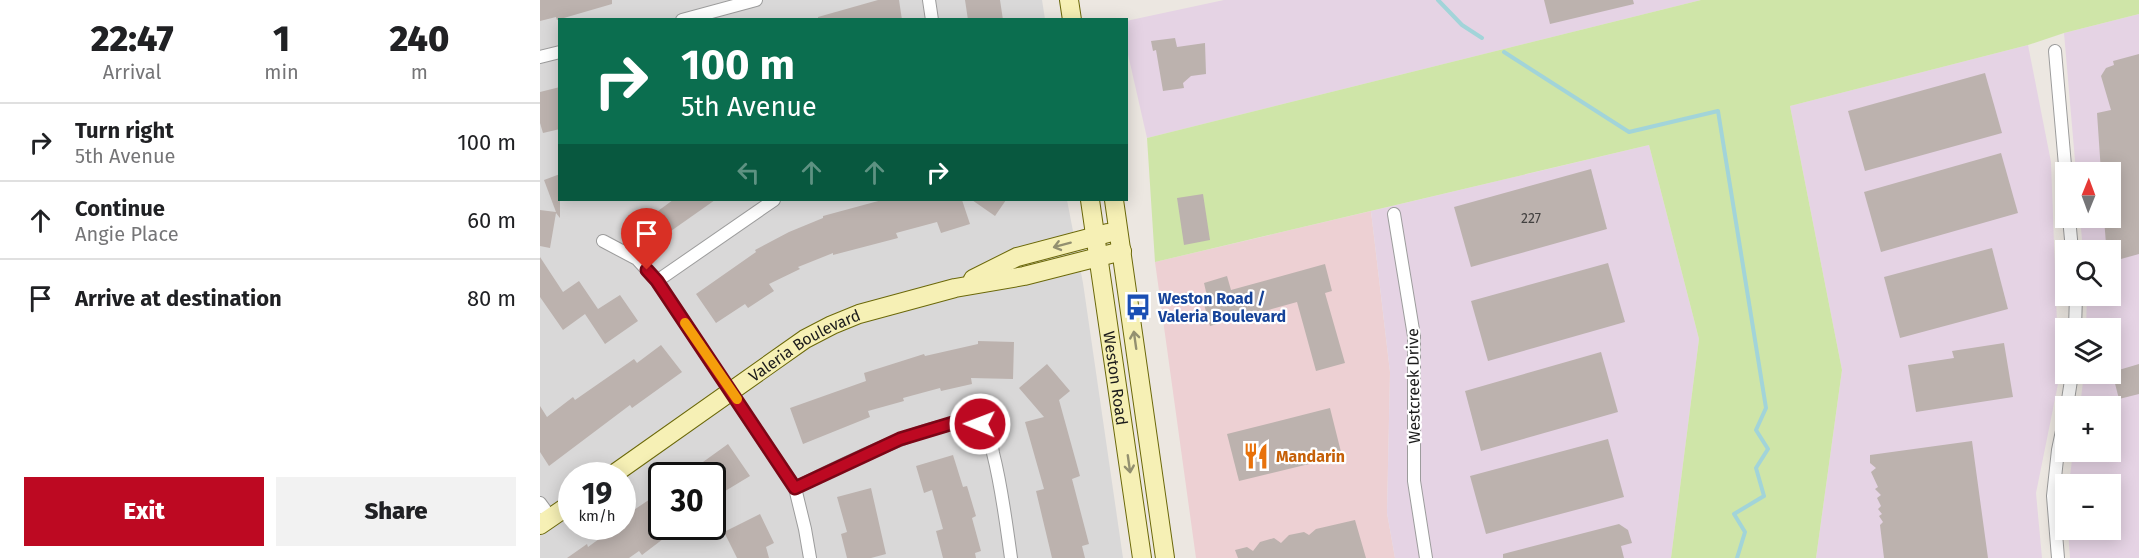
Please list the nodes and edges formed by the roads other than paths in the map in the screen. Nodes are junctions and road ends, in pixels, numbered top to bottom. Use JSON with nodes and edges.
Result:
{"nodes":[{"id":1,"x":756,"y":0,"type":"edge"},
{"id":2,"x":929,"y":0,"type":"edge"},
{"id":3,"x":1069,"y":0,"type":"edge"},
{"id":4,"x":689,"y":18,"type":"edge"},
{"id":5,"x":932,"y":18,"type":"edge"},
{"id":6,"x":1072,"y":18,"type":"edge"},
{"id":7,"x":2055,"y":51,"type":"dead end"},
{"id":8,"x":558,"y":52,"type":"edge"},
{"id":9,"x":540,"y":57,"type":"edge"},
{"id":10,"x":2065,"y":162,"type":"edge"},
{"id":11,"x":773,"y":201,"type":"edge"},
{"id":12,"x":1090,"y":201,"type":"edge"},
{"id":13,"x":1114,"y":201,"type":"edge"},
{"id":14,"x":1394,"y":214,"type":"dead end"},
{"id":15,"x":1118,"y":230,"type":"junction"},
{"id":16,"x":1096,"y":236,"type":"junction"},
{"id":17,"x":603,"y":241,"type":"dead end"},
{"id":18,"x":1122,"y":251,"type":"junction"},
{"id":19,"x":1099,"y":257,"type":"junction"},
{"id":20,"x":657,"y":281,"type":"junction"},
{"id":21,"x":955,"y":288,"type":"junction"},
{"id":22,"x":731,"y":391,"type":"junction"},
{"id":23,"x":631,"y":462,"type":"edge"},
{"id":24,"x":2057,"y":462,"type":"edge"},
{"id":25,"x":795,"y":488,"type":"junction"},
{"id":26,"x":558,"y":509,"type":"edge"},
{"id":27,"x":544,"y":515,"type":"edge"},
{"id":28,"x":810,"y":558,"type":"edge"},
{"id":29,"x":1011,"y":558,"type":"edge"},
{"id":30,"x":1142,"y":558,"type":"edge"},
{"id":31,"x":1165,"y":558,"type":"edge"},
{"id":32,"x":1426,"y":558,"type":"edge"},
{"id":33,"x":2058,"y":558,"type":"edge"}],
"edges":[{"from":1,"to":4,"type":"street"},
{"from":2,"to":5,"type":"street"},
{"from":3,"to":6,"type":"street"},
{"from":7,"to":10,"type":"street"},
{"from":8,"to":9,"type":"street"},
{"from":11,"to":20,"type":"street"},
{"from":12,"to":16,"type":"street","name":"Weston Road"},
{"from":13,"to":15,"type":"street","name":"Weston Road"},
{"from":14,"to":32,"type":"street","name":"Westcreek Drive"},
{"from":15,"to":16,"type":"street","name":"Valeria Boulevard"},
{"from":15,"to":18,"type":"street","name":"Weston Road"},
{"from":16,"to":19,"type":"street","name":"Weston Road"},
{"from":16,"to":21,"type":"street","name":"Valeria Boulevard","one_way":true},
{"from":17,"to":20,"type":"street"},
{"from":18,"to":19,"type":"street","name":"Valeria Boulevard"},
{"from":31,"to":18,"type":"street","name":"Weston Road","one_way":true},
{"from":19,"to":21,"type":"street","name":"Valeria Boulevard"},
{"from":19,"to":30,"type":"street","name":"Weston Road","one_way":true},
{"from":20,"to":22,"type":"street"},
{"from":21,"to":22,"type":"street","name":"Valeria Boulevard"},
{"from":22,"to":23,"type":"street","name":"Valeria Boulevard"},
{"from":22,"to":25,"type":"street"},
{"from":24,"to":33,"type":"street"},
{"from":25,"to":28,"type":"street"},
{"from":25,"to":29,"type":"street"},
{"from":26,"to":27,"type":"street"}]}
